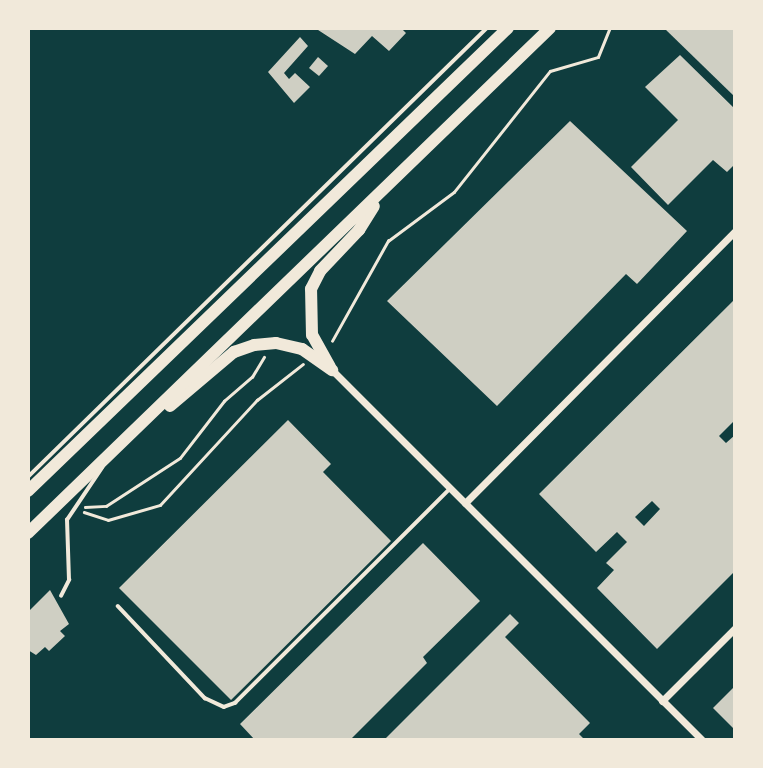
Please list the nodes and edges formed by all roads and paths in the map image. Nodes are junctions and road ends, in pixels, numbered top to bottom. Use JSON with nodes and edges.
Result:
{"nodes":[{"id":1,"x":488,"y":28,"type":"edge"},
{"id":2,"x":508,"y":28,"type":"edge"},
{"id":3,"x":550,"y":28,"type":"edge"},
{"id":4,"x":610,"y":28,"type":"edge"},
{"id":5,"x":385,"y":188,"type":"junction"},
{"id":6,"x":735,"y":231,"type":"edge"},
{"id":7,"x":266,"y":355,"type":"dead end"},
{"id":8,"x":314,"y":358,"type":"junction"},
{"id":9,"x":299,"y":359,"type":"dead end"},
{"id":10,"x":332,"y":370,"type":"joint"},
{"id":11,"x":115,"y":450,"type":"junction"},
{"id":12,"x":28,"y":477,"type":"edge"},
{"id":13,"x":450,"y":488,"type":"junction"},
{"id":14,"x":28,"y":491,"type":"edge"},
{"id":15,"x":466,"y":503,"type":"junction"},
{"id":16,"x":71,"y":508,"type":"junction"},
{"id":17,"x":28,"y":533,"type":"edge"},
{"id":18,"x":61,"y":596,"type":"dead end"},
{"id":19,"x":118,"y":606,"type":"dead end"},
{"id":20,"x":735,"y":628,"type":"edge"},
{"id":21,"x":662,"y":701,"type":"junction"},
{"id":22,"x":702,"y":740,"type":"edge"}],
"edges":[{"from":1,"to":12,"type":"lane"},
{"from":2,"to":14,"type":"highway"},
{"from":3,"to":5,"type":"highway"},
{"from":4,"to":8,"type":"path"},
{"from":5,"to":8,"type":"highway"},
{"from":5,"to":11,"type":"highway"},
{"from":6,"to":15,"type":"street"},
{"from":7,"to":16,"type":"path"},
{"from":8,"to":9,"type":"path"},
{"from":8,"to":10,"type":"highway"},
{"from":8,"to":11,"type":"highway"},
{"from":8,"to":16,"type":"path"},
{"from":10,"to":13,"type":"street"},
{"from":11,"to":16,"type":"lane"},
{"from":11,"to":17,"type":"highway"},
{"from":13,"to":15,"type":"street"},
{"from":13,"to":19,"type":"lane"},
{"from":15,"to":21,"type":"street"},
{"from":16,"to":18,"type":"lane"},
{"from":20,"to":21,"type":"street"},
{"from":21,"to":22,"type":"street"}]}
